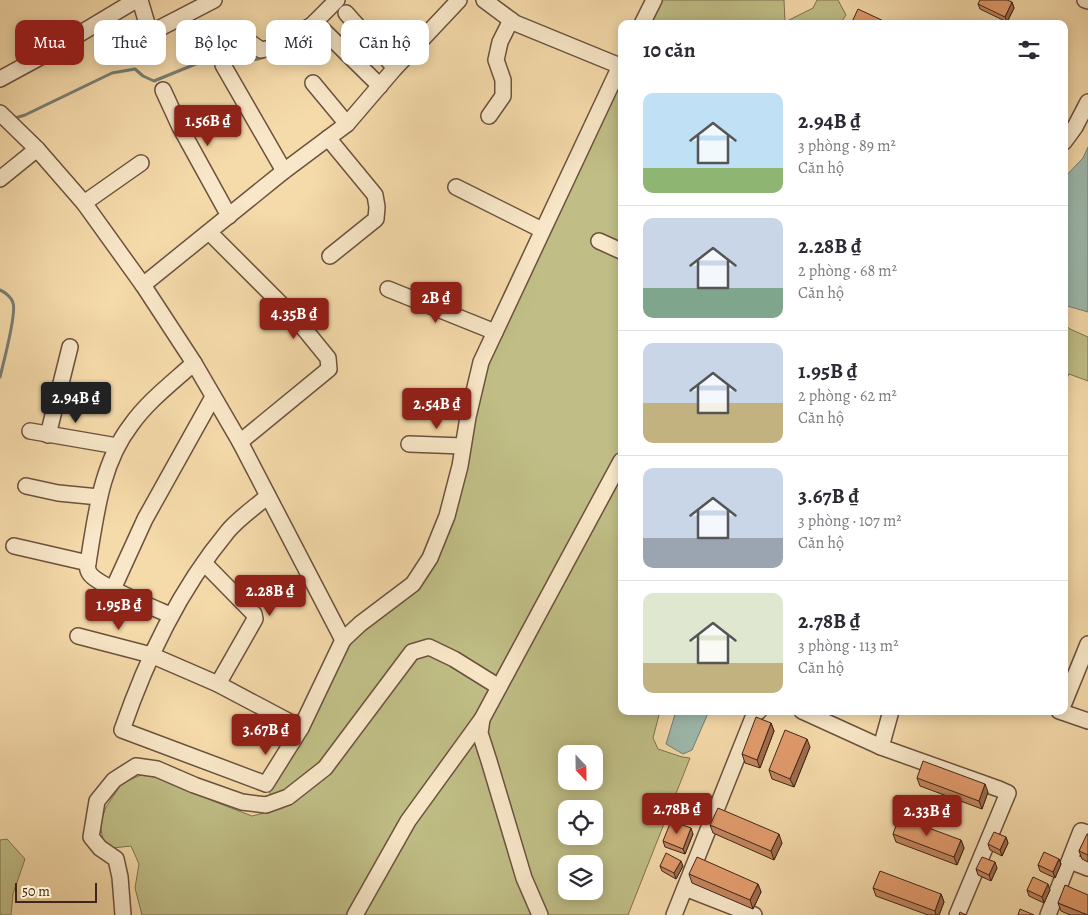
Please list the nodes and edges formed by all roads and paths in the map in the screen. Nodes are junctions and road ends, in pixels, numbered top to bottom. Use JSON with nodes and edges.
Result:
{"nodes":[{"id":1,"x":138,"y":0,"type":"edge"},
{"id":2,"x":214,"y":0,"type":"edge"},
{"id":3,"x":337,"y":0,"type":"edge"},
{"id":4,"x":459,"y":0,"type":"edge"},
{"id":5,"x":484,"y":0,"type":"edge"},
{"id":6,"x":654,"y":0,"type":"edge"},
{"id":7,"x":346,"y":13,"type":"dead end"},
{"id":8,"x":322,"y":20,"type":"edge"},
{"id":9,"x":511,"y":20,"type":"junction"},
{"id":10,"x":644,"y":20,"type":"edge"},
{"id":11,"x":331,"y":39,"type":"edge"},
{"id":12,"x":618,"y":64,"type":"edge"},
{"id":13,"x":223,"y":65,"type":"dead end"},
{"id":14,"x":395,"y":68,"type":"junction"},
{"id":15,"x":618,"y":71,"type":"edge"},
{"id":16,"x":0,"y":80,"type":"edge"},
{"id":17,"x":314,"y":83,"type":"dead end"},
{"id":18,"x":380,"y":86,"type":"junction"},
{"id":19,"x":162,"y":90,"type":"dead end"},
{"id":20,"x":1088,"y":102,"type":"edge"},
{"id":21,"x":489,"y":116,"type":"dead end"},
{"id":22,"x":5,"y":118,"type":"edge"},
{"id":23,"x":347,"y":124,"type":"junction"},
{"id":24,"x":1068,"y":137,"type":"edge"},
{"id":25,"x":328,"y":138,"type":"junction"},
{"id":26,"x":37,"y":149,"type":"junction"},
{"id":27,"x":141,"y":163,"type":"dead end"},
{"id":28,"x":284,"y":171,"type":"junction"},
{"id":29,"x":0,"y":179,"type":"edge"},
{"id":30,"x":456,"y":187,"type":"dead end"},
{"id":31,"x":84,"y":203,"type":"junction"},
{"id":32,"x":229,"y":216,"type":"junction"},
{"id":33,"x":542,"y":230,"type":"junction"},
{"id":34,"x":209,"y":232,"type":"junction"},
{"id":35,"x":599,"y":241,"type":"dead end"},
{"id":36,"x":618,"y":250,"type":"edge"},
{"id":37,"x":330,"y":256,"type":"dead end"},
{"id":38,"x":143,"y":285,"type":"junction"},
{"id":39,"x":388,"y":289,"type":"dead end"},
{"id":40,"x":495,"y":332,"type":"junction"},
{"id":41,"x":70,"y":347,"type":"dead end"},
{"id":42,"x":194,"y":363,"type":"junction"},
{"id":43,"x":213,"y":397,"type":"junction"},
{"id":44,"x":30,"y":431,"type":"dead end"},
{"id":45,"x":48,"y":435,"type":"junction"},
{"id":46,"x":240,"y":442,"type":"junction"},
{"id":47,"x":409,"y":444,"type":"dead end"},
{"id":48,"x":117,"y":446,"type":"junction"},
{"id":49,"x":463,"y":446,"type":"junction"},
{"id":50,"x":618,"y":467,"type":"edge"},
{"id":51,"x":26,"y":486,"type":"dead end"},
{"id":52,"x":268,"y":496,"type":"junction"},
{"id":53,"x":99,"y":497,"type":"junction"},
{"id":54,"x":14,"y":546,"type":"dead end"},
{"id":55,"x":88,"y":562,"type":"junction"},
{"id":56,"x":204,"y":563,"type":"junction"},
{"id":57,"x":113,"y":589,"type":"junction"},
{"id":58,"x":170,"y":615,"type":"junction"},
{"id":59,"x":78,"y":636,"type":"dead end"},
{"id":60,"x":343,"y":640,"type":"junction"},
{"id":61,"x":1088,"y":644,"type":"edge"},
{"id":62,"x":151,"y":654,"type":"junction"},
{"id":63,"x":218,"y":684,"type":"junction"},
{"id":64,"x":499,"y":687,"type":"junction"},
{"id":65,"x":1068,"y":693,"type":"edge"},
{"id":66,"x":1068,"y":714,"type":"edge"},
{"id":67,"x":754,"y":715,"type":"edge"},
{"id":68,"x":811,"y":715,"type":"edge"},
{"id":69,"x":890,"y":715,"type":"edge"},
{"id":70,"x":482,"y":719,"type":"junction"},
{"id":71,"x":1088,"y":721,"type":"edge"},
{"id":72,"x":301,"y":728,"type":"junction"},
{"id":73,"x":881,"y":747,"type":"junction"},
{"id":74,"x":1088,"y":833,"type":"edge"},
{"id":75,"x":1070,"y":860,"type":"junction"},
{"id":76,"x":1088,"y":868,"type":"edge"},
{"id":77,"x":685,"y":888,"type":"junction"},
{"id":78,"x":123,"y":915,"type":"edge"},
{"id":79,"x":355,"y":915,"type":"edge"},
{"id":80,"x":540,"y":915,"type":"edge"},
{"id":81,"x":674,"y":915,"type":"edge"},
{"id":82,"x":754,"y":915,"type":"edge"},
{"id":83,"x":957,"y":915,"type":"edge"},
{"id":84,"x":1048,"y":915,"type":"edge"}],
"edges":[{"from":1,"to":2,"type":"street"},
{"from":1,"to":16,"type":"street"},
{"from":3,"to":8,"type":"street"},
{"from":4,"to":14,"type":"street"},
{"from":5,"to":9,"type":"street"},
{"from":6,"to":10,"type":"street"},
{"from":7,"to":14,"type":"street"},
{"from":9,"to":12,"type":"street"},
{"from":9,"to":21,"type":"street"},
{"from":11,"to":18,"type":"street"},
{"from":13,"to":28,"type":"street"},
{"from":14,"to":18,"type":"street"},
{"from":15,"to":33,"type":"street"},
{"from":17,"to":23,"type":"street"},
{"from":18,"to":23,"type":"street"},
{"from":19,"to":32,"type":"street"},
{"from":20,"to":24,"type":"street"},
{"from":22,"to":26,"type":"street"},
{"from":23,"to":25,"type":"street"},
{"from":25,"to":28,"type":"street"},
{"from":25,"to":37,"type":"street"},
{"from":26,"to":29,"type":"street"},
{"from":26,"to":31,"type":"street"},
{"from":27,"to":31,"type":"street"},
{"from":28,"to":32,"type":"street"},
{"from":30,"to":33,"type":"street"},
{"from":31,"to":38,"type":"street"},
{"from":32,"to":34,"type":"street"},
{"from":33,"to":40,"type":"street"},
{"from":34,"to":38,"type":"street"},
{"from":34,"to":46,"type":"street"},
{"from":35,"to":36,"type":"street"},
{"from":38,"to":42,"type":"street"},
{"from":39,"to":40,"type":"street"},
{"from":40,"to":49,"type":"street"},
{"from":41,"to":45,"type":"street"},
{"from":42,"to":43,"type":"street"},
{"from":42,"to":48,"type":"street"},
{"from":43,"to":46,"type":"street"},
{"from":43,"to":57,"type":"street"},
{"from":44,"to":45,"type":"street"},
{"from":45,"to":48,"type":"street"},
{"from":46,"to":52,"type":"street"},
{"from":47,"to":49,"type":"street"},
{"from":48,"to":53,"type":"street"},
{"from":49,"to":60,"type":"street"},
{"from":50,"to":64,"type":"street"},
{"from":51,"to":53,"type":"street"},
{"from":52,"to":56,"type":"street"},
{"from":52,"to":60,"type":"street"},
{"from":53,"to":55,"type":"street"},
{"from":54,"to":55,"type":"street"},
{"from":55,"to":57,"type":"street"},
{"from":56,"to":58,"type":"street"},
{"from":56,"to":63,"type":"street"},
{"from":57,"to":58,"type":"street"},
{"from":58,"to":62,"type":"street"},
{"from":59,"to":62,"type":"street"},
{"from":60,"to":72,"type":"street"},
{"from":61,"to":65,"type":"street"},
{"from":62,"to":63,"type":"street"},
{"from":62,"to":72,"type":"street"},
{"from":63,"to":72,"type":"street"},
{"from":64,"to":70,"type":"street"},
{"from":64,"to":78,"type":"street"},
{"from":66,"to":71,"type":"street"},
{"from":67,"to":77,"type":"street"},
{"from":68,"to":73,"type":"street"},
{"from":69,"to":73,"type":"street"},
{"from":70,"to":79,"type":"street"},
{"from":70,"to":80,"type":"street"},
{"from":73,"to":83,"type":"street"},
{"from":74,"to":75,"type":"street"},
{"from":75,"to":76,"type":"street"},
{"from":75,"to":84,"type":"street"},
{"from":77,"to":81,"type":"street"},
{"from":77,"to":82,"type":"street"}]}
